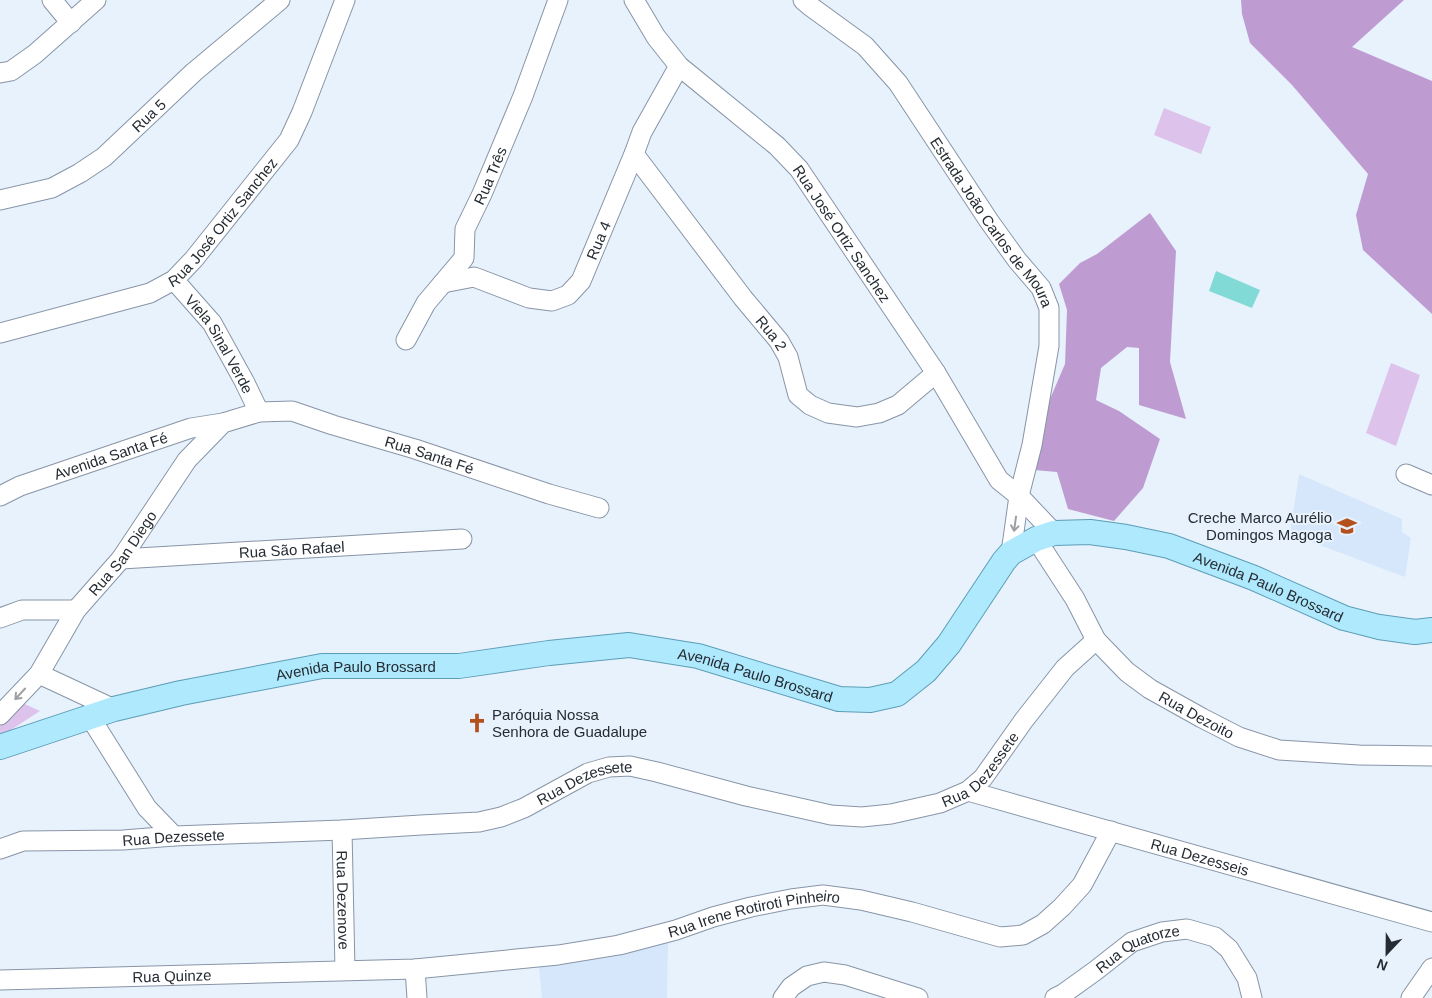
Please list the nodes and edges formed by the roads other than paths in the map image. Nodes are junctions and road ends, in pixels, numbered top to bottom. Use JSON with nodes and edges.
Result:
{"nodes":[{"id":1,"x":52,"y":0,"type":"edge"},
{"id":2,"x":96,"y":0,"type":"edge"},
{"id":3,"x":280,"y":0,"type":"edge"},
{"id":4,"x":344,"y":0,"type":"edge"},
{"id":5,"x":558,"y":0,"type":"edge"},
{"id":6,"x":634,"y":0,"type":"edge"},
{"id":7,"x":803,"y":0,"type":"edge"},
{"id":8,"x":71,"y":23,"type":"junction"},
{"id":9,"x":679,"y":66,"type":"junction"},
{"id":10,"x":0,"y":73,"type":"edge"},
{"id":11,"x":634,"y":154,"type":"junction"},
{"id":12,"x":0,"y":200,"type":"edge"},
{"id":13,"x":174,"y":280,"type":"junction"},
{"id":14,"x":443,"y":283,"type":"junction"},
{"id":15,"x":0,"y":333,"type":"edge"},
{"id":16,"x":406,"y":340,"type":"dead end"},
{"id":17,"x":936,"y":373,"type":"junction"},
{"id":18,"x":259,"y":412,"type":"junction"},
{"id":19,"x":223,"y":423,"type":"junction"},
{"id":20,"x":1406,"y":474,"type":"dead end"},
{"id":21,"x":1432,"y":485,"type":"edge"},
{"id":22,"x":0,"y":496,"type":"edge"},
{"id":23,"x":1019,"y":496,"type":"junction"},
{"id":24,"x":599,"y":508,"type":"dead end"},
{"id":25,"x":1045,"y":536,"type":"junction"},
{"id":26,"x":462,"y":539,"type":"dead end"},
{"id":27,"x":1011,"y":553,"type":"junction"},
{"id":28,"x":121,"y":559,"type":"junction"},
{"id":29,"x":76,"y":610,"type":"junction"},
{"id":30,"x":0,"y":618,"type":"edge"},
{"id":31,"x":1432,"y":630,"type":"edge"},
{"id":32,"x":1096,"y":640,"type":"junction"},
{"id":33,"x":39,"y":674,"type":"junction"},
{"id":34,"x":114,"y":709,"type":"junction"},
{"id":35,"x":0,"y":715,"type":"edge"},
{"id":36,"x":90,"y":717,"type":"junction"},
{"id":37,"x":0,"y":747,"type":"edge"},
{"id":38,"x":1432,"y":756,"type":"edge"},
{"id":39,"x":968,"y":791,"type":"junction"},
{"id":40,"x":147,"y":808,"type":"junction"},
{"id":41,"x":342,"y":830,"type":"junction"},
{"id":42,"x":1111,"y":832,"type":"junction"},
{"id":43,"x":174,"y":836,"type":"junction"},
{"id":44,"x":136,"y":839,"type":"junction"},
{"id":45,"x":0,"y":849,"type":"edge"},
{"id":46,"x":1432,"y":922,"type":"edge"},
{"id":47,"x":1432,"y":968,"type":"edge"},
{"id":48,"x":415,"y":969,"type":"junction"},
{"id":49,"x":345,"y":970,"type":"junction"},
{"id":50,"x":0,"y":980,"type":"edge"},
{"id":51,"x":417,"y":998,"type":"edge"},
{"id":52,"x":783,"y":998,"type":"edge"},
{"id":53,"x":918,"y":998,"type":"edge"},
{"id":54,"x":1055,"y":998,"type":"edge"},
{"id":55,"x":1252,"y":998,"type":"edge"},
{"id":56,"x":1411,"y":998,"type":"edge"}],
"edges":[{"from":1,"to":8,"type":"street"},
{"from":2,"to":8,"type":"street"},
{"from":3,"to":12,"type":"street","name":"Rua 5"},
{"from":4,"to":13,"type":"street","name":"Rua José Ortiz Sanchez"},
{"from":5,"to":14,"type":"street","name":"Rua Três"},
{"from":6,"to":9,"type":"street","name":"Rua José Ortiz Sanchez"},
{"from":7,"to":23,"type":"street","name":"Estrada João Carlos de Moura"},
{"from":8,"to":10,"type":"street"},
{"from":9,"to":11,"type":"street","name":"Rua 4"},
{"from":9,"to":17,"type":"street","name":"Rua José Ortiz Sanchez"},
{"from":11,"to":14,"type":"street","name":"Rua 4"},
{"from":11,"to":17,"type":"street","name":"Rua 2"},
{"from":13,"to":15,"type":"street","name":"Rua José Ortiz Sanchez"},
{"from":13,"to":18,"type":"street","name":"Viela Sinal Verde"},
{"from":14,"to":16,"type":"street","name":"Rua Três"},
{"from":17,"to":23,"type":"street","name":"Rua José Ortiz Sanchez"},
{"from":18,"to":19,"type":"street","name":"Rua San Diego"},
{"from":18,"to":24,"type":"street","name":"Rua Santa Fé"},
{"from":19,"to":22,"type":"street","name":"Avenida Santa Fé"},
{"from":19,"to":28,"type":"street","name":"Rua San Diego"},
{"from":20,"to":21,"type":"street"},
{"from":23,"to":25,"type":"street","name":"Rua José Ortiz Sanchez"},
{"from":23,"to":27,"type":"street","name":"Estrada João Carlos de Moura","one_way":true},
{"from":25,"to":27,"type":"main road","name":"Avenida Paulo Brossard"},
{"from":25,"to":31,"type":"main road","name":"Avenida Paulo Brossard"},
{"from":25,"to":32,"type":"street","name":"Rua Dezoito"},
{"from":26,"to":28,"type":"street","name":"Rua São Rafael"},
{"from":27,"to":34,"type":"main road","name":"Avenida Paulo Brossard"},
{"from":28,"to":29,"type":"street","name":"Rua San Diego"},
{"from":29,"to":30,"type":"street"},
{"from":29,"to":33,"type":"street","name":"Rua San Diego"},
{"from":32,"to":38,"type":"street","name":"Rua Dezoito"},
{"from":32,"to":39,"type":"street","name":"Rua Dezessete"},
{"from":33,"to":34,"type":"street"},
{"from":33,"to":35,"type":"street","name":"Rua San Diego","one_way":true},
{"from":34,"to":36,"type":"main road","name":"Avenida Paulo Brossard"},
{"from":36,"to":37,"type":"main road","name":"Avenida Paulo Brossard"},
{"from":36,"to":40,"type":"street"},
{"from":39,"to":41,"type":"street","name":"Rua Dezessete"},
{"from":39,"to":42,"type":"street","name":"Rua Dezesseis"},
{"from":40,"to":43,"type":"street"},
{"from":40,"to":44,"type":"street"},
{"from":41,"to":43,"type":"street","name":"Rua Dezessete"},
{"from":41,"to":49,"type":"street","name":"Rua Dezenove"},
{"from":42,"to":46,"type":"street","name":"Rua Dezesseis"},
{"from":42,"to":48,"type":"street","name":"Rua Irene Rotiroti Pinheiro"},
{"from":43,"to":44,"type":"street","name":"Rua Dezessete"},
{"from":44,"to":45,"type":"street","name":"Rua Dezessete"},
{"from":47,"to":56,"type":"street"},
{"from":48,"to":49,"type":"street","name":"Rua Irene Rotiroti Pinheiro"},
{"from":48,"to":51,"type":"street"},
{"from":49,"to":50,"type":"street","name":"Rua Quinze"},
{"from":52,"to":53,"type":"street"},
{"from":54,"to":55,"type":"street","name":"Rua Quatorze"}]}
